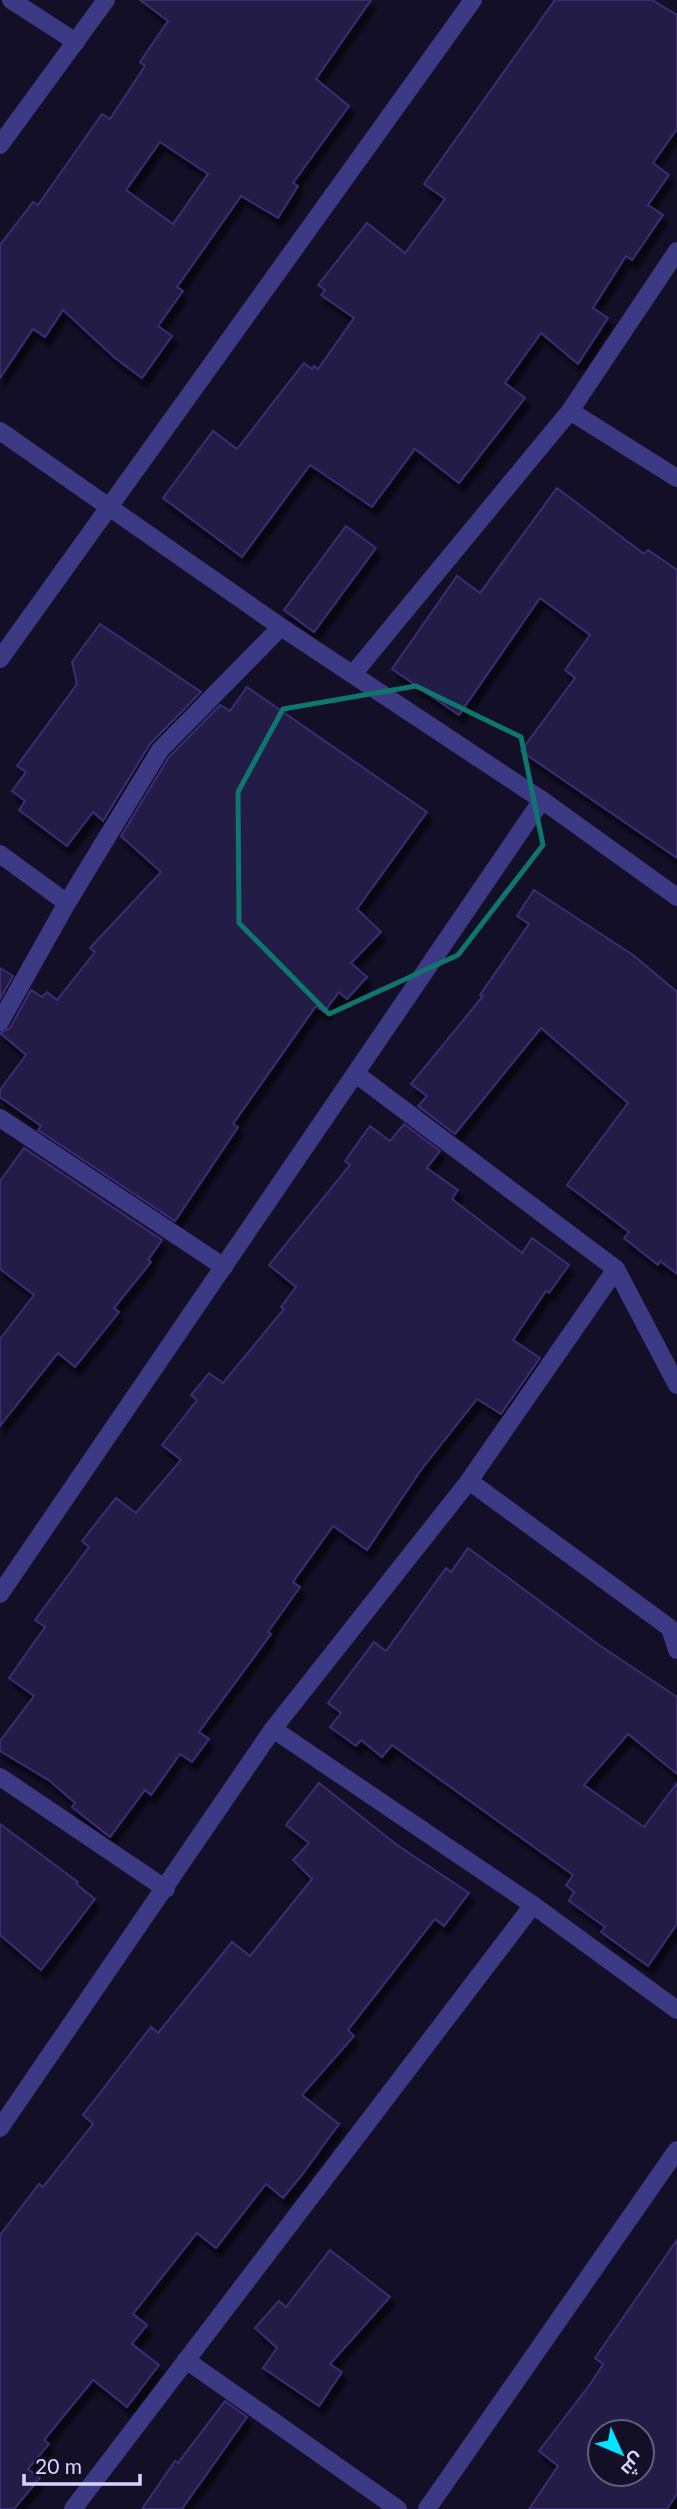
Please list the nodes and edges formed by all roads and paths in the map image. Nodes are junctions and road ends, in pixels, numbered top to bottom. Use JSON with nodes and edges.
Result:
{"nodes":[{"id":1,"x":11,"y":0,"type":"edge"},
{"id":2,"x":106,"y":0,"type":"edge"},
{"id":3,"x":473,"y":0,"type":"edge"},
{"id":4,"x":76,"y":42,"type":"junction"},
{"id":5,"x":0,"y":145,"type":"edge"},
{"id":6,"x":677,"y":251,"type":"edge"},
{"id":7,"x":570,"y":411,"type":"junction"},
{"id":8,"x":0,"y":431,"type":"edge"},
{"id":9,"x":677,"y":478,"type":"edge"},
{"id":10,"x":108,"y":506,"type":"junction"},
{"id":11,"x":281,"y":627,"type":"junction"},
{"id":12,"x":0,"y":659,"type":"edge"},
{"id":13,"x":353,"y":674,"type":"junction"},
{"id":14,"x":542,"y":800,"type":"junction"},
{"id":15,"x":0,"y":854,"type":"edge"},
{"id":16,"x":677,"y":897,"type":"edge"},
{"id":17,"x":67,"y":903,"type":"junction"},
{"id":18,"x":0,"y":1022,"type":"edge"},
{"id":19,"x":356,"y":1074,"type":"junction"},
{"id":20,"x":0,"y":1118,"type":"edge"},
{"id":21,"x":224,"y":1267,"type":"junction"},
{"id":22,"x":616,"y":1269,"type":"junction"},
{"id":23,"x":677,"y":1385,"type":"edge"},
{"id":24,"x":469,"y":1481,"type":"junction"},
{"id":25,"x":0,"y":1594,"type":"edge"},
{"id":26,"x":677,"y":1650,"type":"edge"},
{"id":27,"x":273,"y":1729,"type":"junction"},
{"id":28,"x":0,"y":1777,"type":"edge"},
{"id":29,"x":166,"y":1889,"type":"junction"},
{"id":30,"x":533,"y":1905,"type":"junction"},
{"id":31,"x":677,"y":2010,"type":"edge"},
{"id":32,"x":0,"y":2128,"type":"edge"},
{"id":33,"x":677,"y":2150,"type":"edge"},
{"id":34,"x":186,"y":2360,"type":"junction"},
{"id":35,"x":73,"y":2509,"type":"edge"},
{"id":36,"x":398,"y":2509,"type":"edge"},
{"id":37,"x":426,"y":2509,"type":"edge"}],
"edges":[{"from":1,"to":4,"type":"street"},
{"from":2,"to":4,"type":"street"},
{"from":3,"to":10,"type":"street"},
{"from":4,"to":5,"type":"street"},
{"from":6,"to":7,"type":"street"},
{"from":7,"to":9,"type":"street"},
{"from":7,"to":13,"type":"street"},
{"from":8,"to":10,"type":"street"},
{"from":10,"to":11,"type":"street"},
{"from":10,"to":12,"type":"street"},
{"from":11,"to":13,"type":"street"},
{"from":11,"to":17,"type":"street"},
{"from":13,"to":14,"type":"street"},
{"from":14,"to":16,"type":"street"},
{"from":14,"to":19,"type":"street"},
{"from":15,"to":17,"type":"street"},
{"from":17,"to":18,"type":"street"},
{"from":19,"to":21,"type":"street"},
{"from":19,"to":22,"type":"street"},
{"from":20,"to":21,"type":"street"},
{"from":21,"to":25,"type":"street"},
{"from":22,"to":23,"type":"street"},
{"from":22,"to":24,"type":"street"},
{"from":24,"to":26,"type":"street"},
{"from":24,"to":27,"type":"street"},
{"from":27,"to":29,"type":"street"},
{"from":27,"to":30,"type":"street"},
{"from":28,"to":29,"type":"street"},
{"from":29,"to":32,"type":"street"},
{"from":30,"to":31,"type":"street"},
{"from":30,"to":34,"type":"street"},
{"from":33,"to":37,"type":"street"},
{"from":34,"to":35,"type":"street"},
{"from":34,"to":36,"type":"street"}]}
